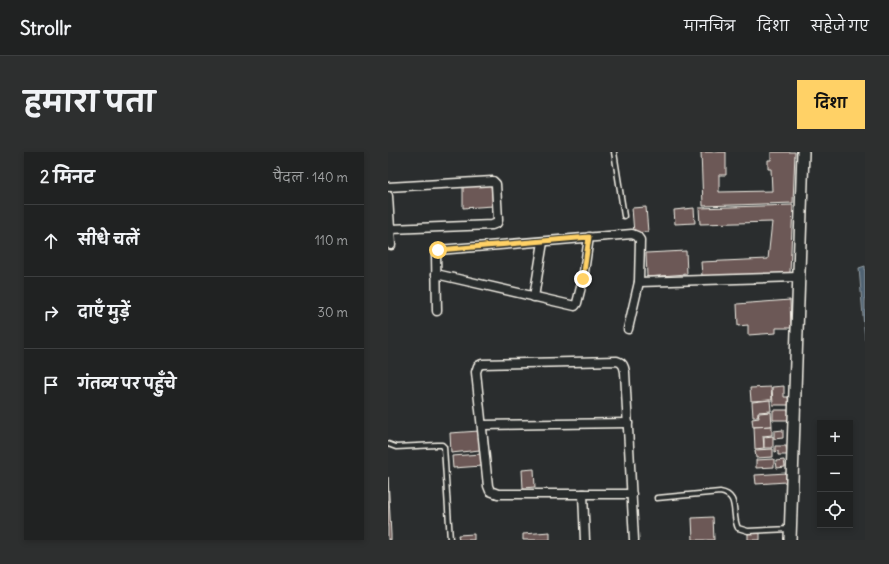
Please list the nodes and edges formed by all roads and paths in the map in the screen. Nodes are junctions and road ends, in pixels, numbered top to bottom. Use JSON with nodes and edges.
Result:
{"nodes":[{"id":1,"x":614,"y":152,"type":"edge"},
{"id":2,"x":803,"y":152,"type":"edge"},
{"id":3,"x":388,"y":187,"type":"edge"},
{"id":4,"x":388,"y":196,"type":"edge"},
{"id":5,"x":388,"y":209,"type":"edge"},
{"id":6,"x":624,"y":216,"type":"dead end"},
{"id":7,"x":390,"y":229,"type":"junction"},
{"id":8,"x":589,"y":237,"type":"junction"},
{"id":9,"x":543,"y":242,"type":"junction"},
{"id":10,"x":391,"y":244,"type":"dead end"},
{"id":11,"x":436,"y":274,"type":"junction"},
{"id":12,"x":798,"y":277,"type":"junction"},
{"id":13,"x":639,"y":282,"type":"junction"},
{"id":14,"x":534,"y":297,"type":"junction"},
{"id":15,"x":437,"y":311,"type":"dead end"},
{"id":16,"x":628,"y":329,"type":"dead end"},
{"id":17,"x":628,"y":423,"type":"junction"},
{"id":18,"x":483,"y":425,"type":"junction"},
{"id":19,"x":388,"y":444,"type":"edge"},
{"id":20,"x":583,"y":494,"type":"junction"},
{"id":21,"x":632,"y":494,"type":"junction"},
{"id":22,"x":657,"y":498,"type":"dead end"},
{"id":23,"x":790,"y":534,"type":"edge"},
{"id":24,"x":450,"y":540,"type":"edge"},
{"id":25,"x":585,"y":540,"type":"edge"},
{"id":26,"x":634,"y":540,"type":"edge"}],
"edges":[{"from":1,"to":6,"type":"lane"},
{"from":2,"to":12,"type":"street"},
{"from":3,"to":7,"type":"street"},
{"from":4,"to":5,"type":"street"},
{"from":5,"to":7,"type":"street"},
{"from":7,"to":10,"type":"street"},
{"from":8,"to":9,"type":"street"},
{"from":8,"to":13,"type":"street"},
{"from":8,"to":14,"type":"street"},
{"from":9,"to":11,"type":"street"},
{"from":9,"to":14,"type":"street"},
{"from":11,"to":14,"type":"street"},
{"from":11,"to":15,"type":"street"},
{"from":12,"to":13,"type":"street"},
{"from":12,"to":23,"type":"street"},
{"from":13,"to":16,"type":"street"},
{"from":17,"to":18,"type":"street"},
{"from":17,"to":18,"type":"street"},
{"from":17,"to":21,"type":"street"},
{"from":18,"to":20,"type":"street"},
{"from":19,"to":24,"type":"lane"},
{"from":20,"to":21,"type":"street"},
{"from":20,"to":25,"type":"street"},
{"from":21,"to":26,"type":"street"},
{"from":22,"to":23,"type":"lane"}]}
